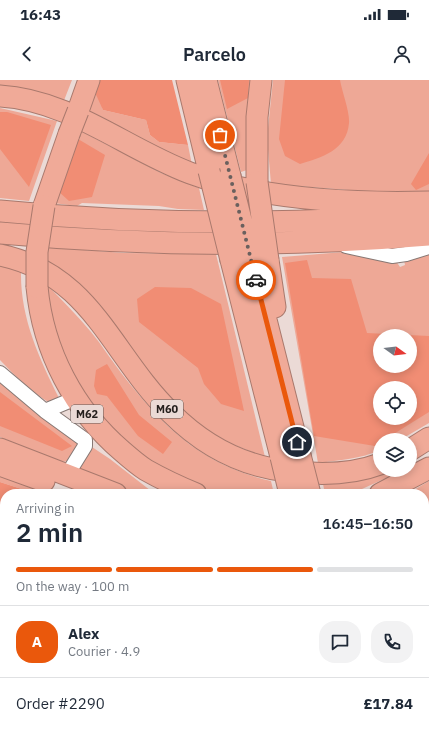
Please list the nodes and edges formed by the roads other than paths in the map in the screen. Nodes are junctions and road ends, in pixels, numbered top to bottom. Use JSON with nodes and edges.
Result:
{"nodes":[{"id":1,"x":89,"y":80,"type":"edge"},
{"id":2,"x":187,"y":80,"type":"edge"},
{"id":3,"x":206,"y":80,"type":"edge"},
{"id":4,"x":261,"y":80,"type":"edge"},
{"id":5,"x":0,"y":96,"type":"edge"},
{"id":6,"x":429,"y":202,"type":"edge"},
{"id":7,"x":0,"y":211,"type":"edge"},
{"id":8,"x":429,"y":215,"type":"edge"},
{"id":9,"x":0,"y":233,"type":"edge"},
{"id":10,"x":429,"y":235,"type":"edge"},
{"id":11,"x":326,"y":241,"type":"junction"},
{"id":12,"x":429,"y":247,"type":"edge"},
{"id":13,"x":0,"y":255,"type":"edge"},
{"id":14,"x":250,"y":260,"type":"junction"},
{"id":15,"x":0,"y":373,"type":"edge"},
{"id":16,"x":76,"y":398,"type":"junction"},
{"id":17,"x":45,"y":411,"type":"junction"},
{"id":18,"x":429,"y":438,"type":"edge"},
{"id":19,"x":417,"y":446,"type":"edge"},
{"id":20,"x":0,"y":449,"type":"edge"},
{"id":21,"x":290,"y":456,"type":"junction"},
{"id":22,"x":0,"y":465,"type":"edge"},
{"id":23,"x":373,"y":466,"type":"edge"},
{"id":24,"x":429,"y":468,"type":"edge"},
{"id":25,"x":67,"y":474,"type":"junction"},
{"id":26,"x":68,"y":489,"type":"edge"},
{"id":27,"x":104,"y":489,"type":"edge"},
{"id":28,"x":186,"y":489,"type":"edge"},
{"id":29,"x":290,"y":489,"type":"edge"},
{"id":30,"x":307,"y":489,"type":"edge"},
{"id":31,"x":389,"y":489,"type":"edge"}],
"edges":[{"from":1,"to":16,"type":"highway","number":"M62","bridge":true},
{"from":2,"to":14,"type":"highway","bridge":true},
{"from":3,"to":14,"type":"highway","bridge":true},
{"from":4,"to":14,"type":"highway","bridge":true},
{"from":5,"to":6,"type":"highway"},
{"from":7,"to":8,"type":"highway"},
{"from":9,"to":11,"type":"highway"},
{"from":10,"to":11,"type":"highway"},
{"from":11,"to":12,"type":"lane"},
{"from":13,"to":23,"type":"highway","number":"M60"},
{"from":14,"to":21,"type":"highway"},
{"from":14,"to":21,"type":"highway"},
{"from":15,"to":17,"type":"lane"},
{"from":16,"to":17,"type":"lane"},
{"from":16,"to":28,"type":"highway","number":"M62"},
{"from":17,"to":25,"type":"lane"},
{"from":18,"to":19,"type":"highway"},
{"from":20,"to":25,"type":"highway"},
{"from":21,"to":29,"type":"highway","bridge":true},
{"from":21,"to":30,"type":"highway","bridge":true},
{"from":22,"to":26,"type":"highway"},
{"from":24,"to":31,"type":"highway"},
{"from":25,"to":27,"type":"highway"}]}
